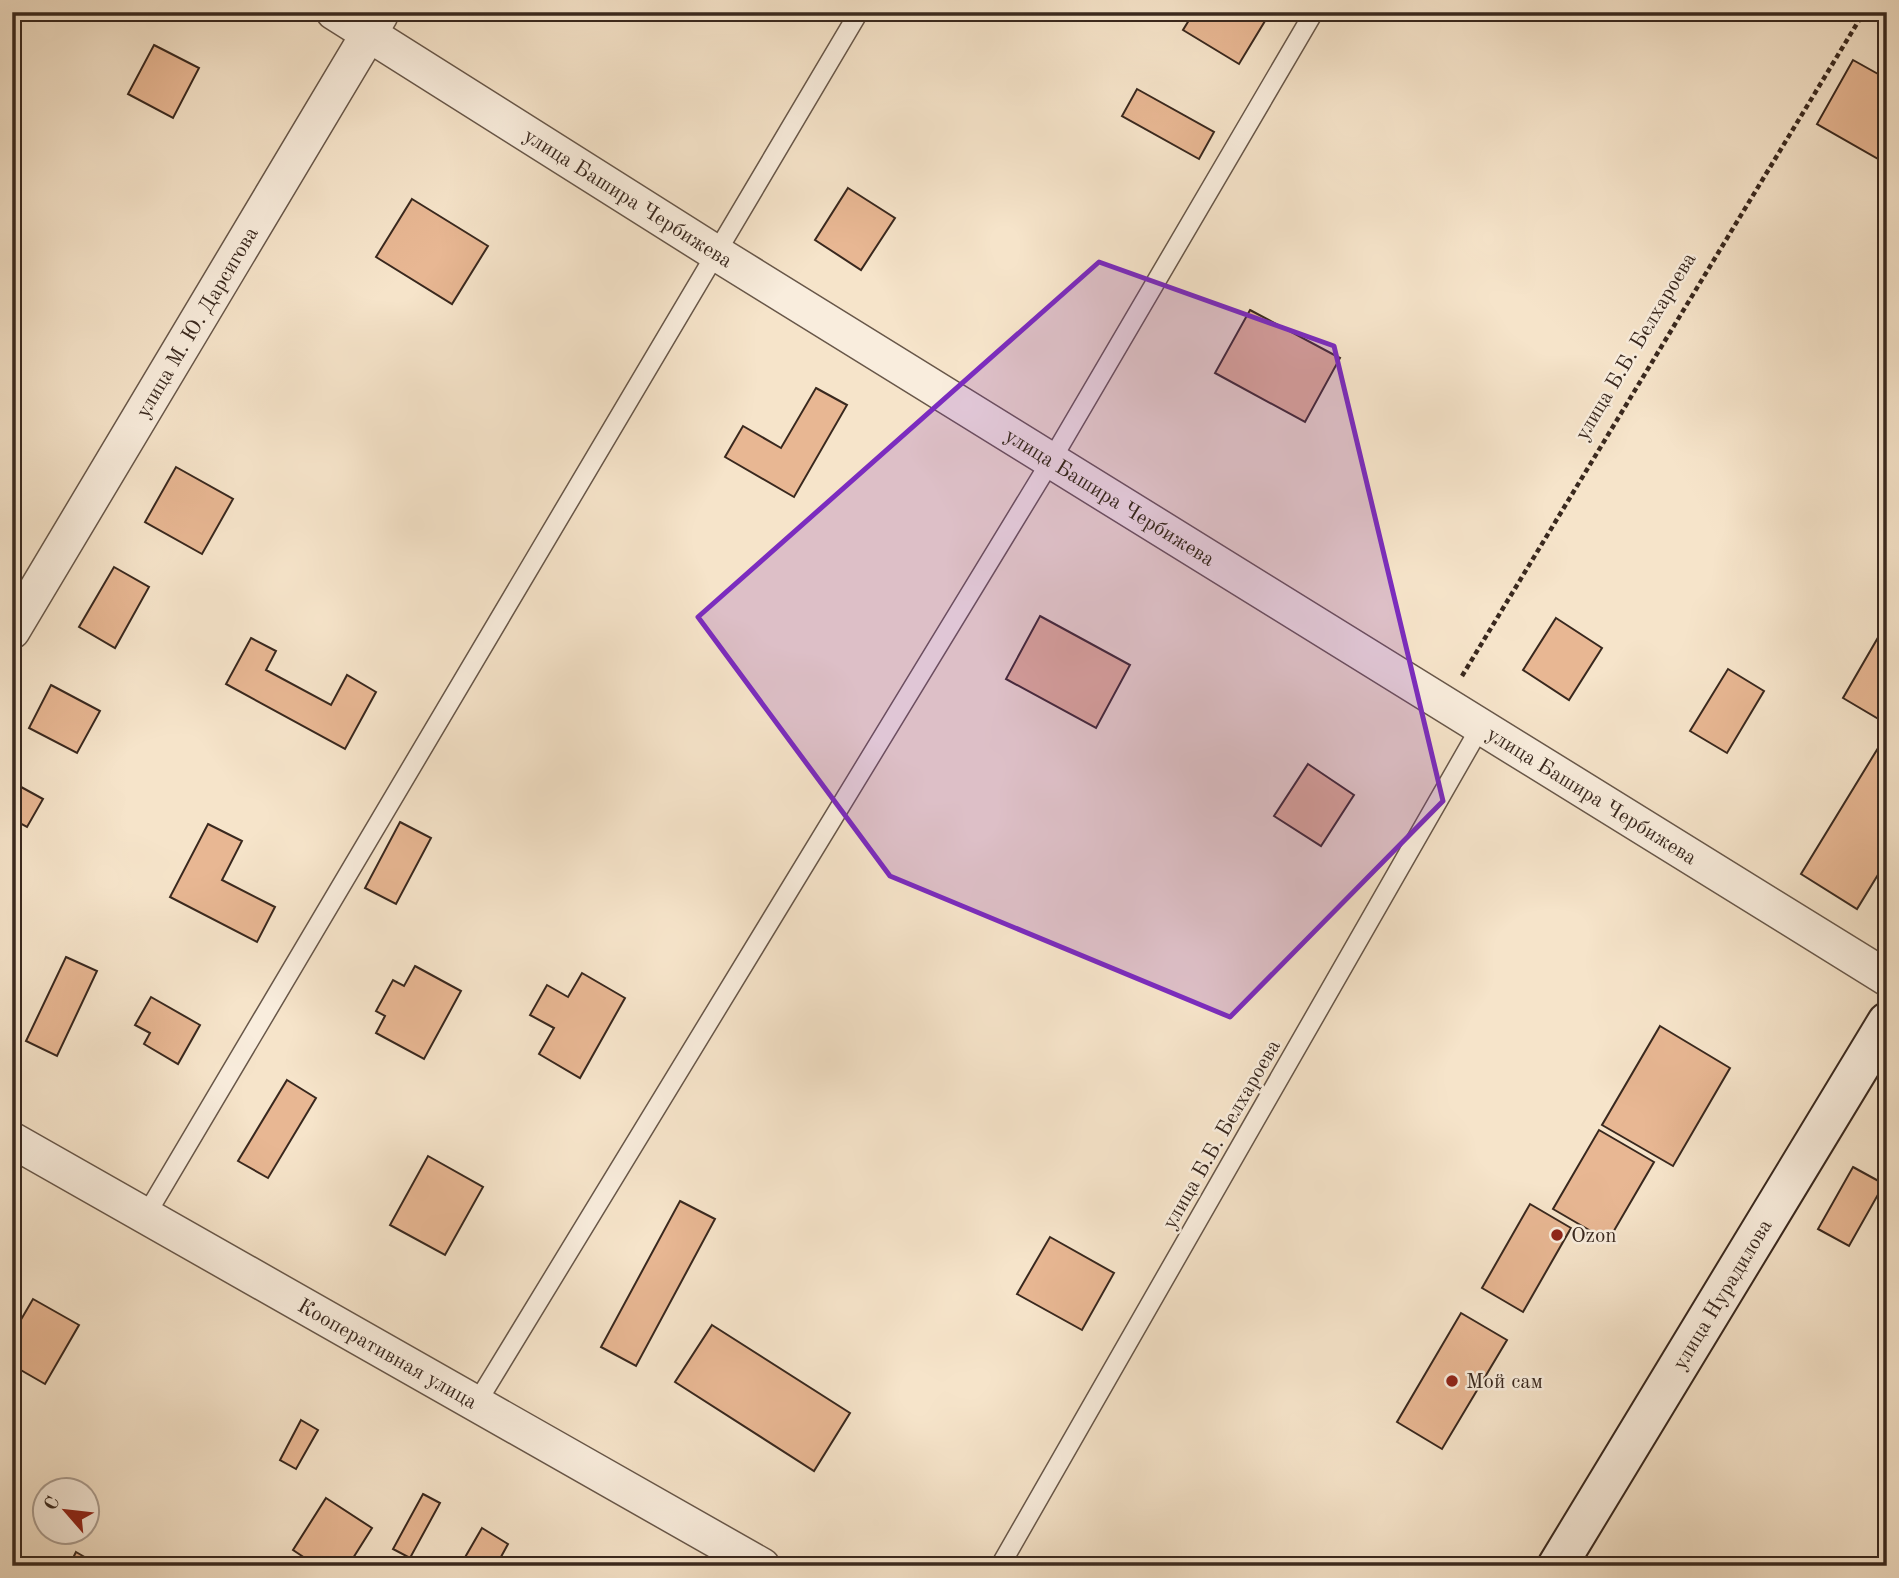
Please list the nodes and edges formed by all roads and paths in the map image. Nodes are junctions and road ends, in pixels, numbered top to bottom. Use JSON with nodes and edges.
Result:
{"nodes":[{"id":1,"x":334,"y":12,"type":"edge"},
{"id":2,"x":859,"y":12,"type":"edge"},
{"id":3,"x":1314,"y":12,"type":"edge"},
{"id":4,"x":1864,"y":12,"type":"edge"},
{"id":5,"x":375,"y":23,"type":"edge"},
{"id":6,"x":716,"y":253,"type":"junction"},
{"id":7,"x":1052,"y":459,"type":"junction"},
{"id":8,"x":12,"y":631,"type":"edge"},
{"id":9,"x":1445,"y":703,"type":"junction"},
{"id":10,"x":1481,"y":726,"type":"junction"},
{"id":11,"x":1887,"y":978,"type":"edge"},
{"id":12,"x":1887,"y":1022,"type":"edge"},
{"id":13,"x":12,"y":1140,"type":"edge"},
{"id":14,"x":146,"y":1215,"type":"junction"},
{"id":15,"x":476,"y":1404,"type":"junction"},
{"id":16,"x":762,"y":1566,"type":"edge"},
{"id":17,"x":1000,"y":1566,"type":"edge"},
{"id":18,"x":1557,"y":1566,"type":"edge"}],
"edges":[{"from":1,"to":5,"type":"street","name":"улица Башира Чербижева"},
{"from":2,"to":6,"type":"lane"},
{"from":3,"to":7,"type":"lane"},
{"from":4,"to":9,"type":"path","name":"улица Б.Б. Белхароева"},
{"from":5,"to":6,"type":"street","name":"улица Башира Чербижева"},
{"from":5,"to":8,"type":"street","name":"улица М. Ю. Дарсигова"},
{"from":6,"to":7,"type":"street","name":"улица Башира Чербижева"},
{"from":6,"to":14,"type":"lane"},
{"from":7,"to":9,"type":"street","name":"улица Башира Чербижева"},
{"from":7,"to":15,"type":"lane"},
{"from":9,"to":10,"type":"street","name":"улица Башира Чербижева"},
{"from":10,"to":11,"type":"street","name":"улица Башира Чербижева"},
{"from":10,"to":17,"type":"lane","name":"улица Б.Б. Белхароева"},
{"from":12,"to":18,"type":"street","name":"улица Нурадилова"},
{"from":13,"to":14,"type":"street","name":"Кооперативная улица"},
{"from":14,"to":15,"type":"street","name":"Кооперативная улица"},
{"from":15,"to":16,"type":"street","name":"Кооперативная улица"}]}
